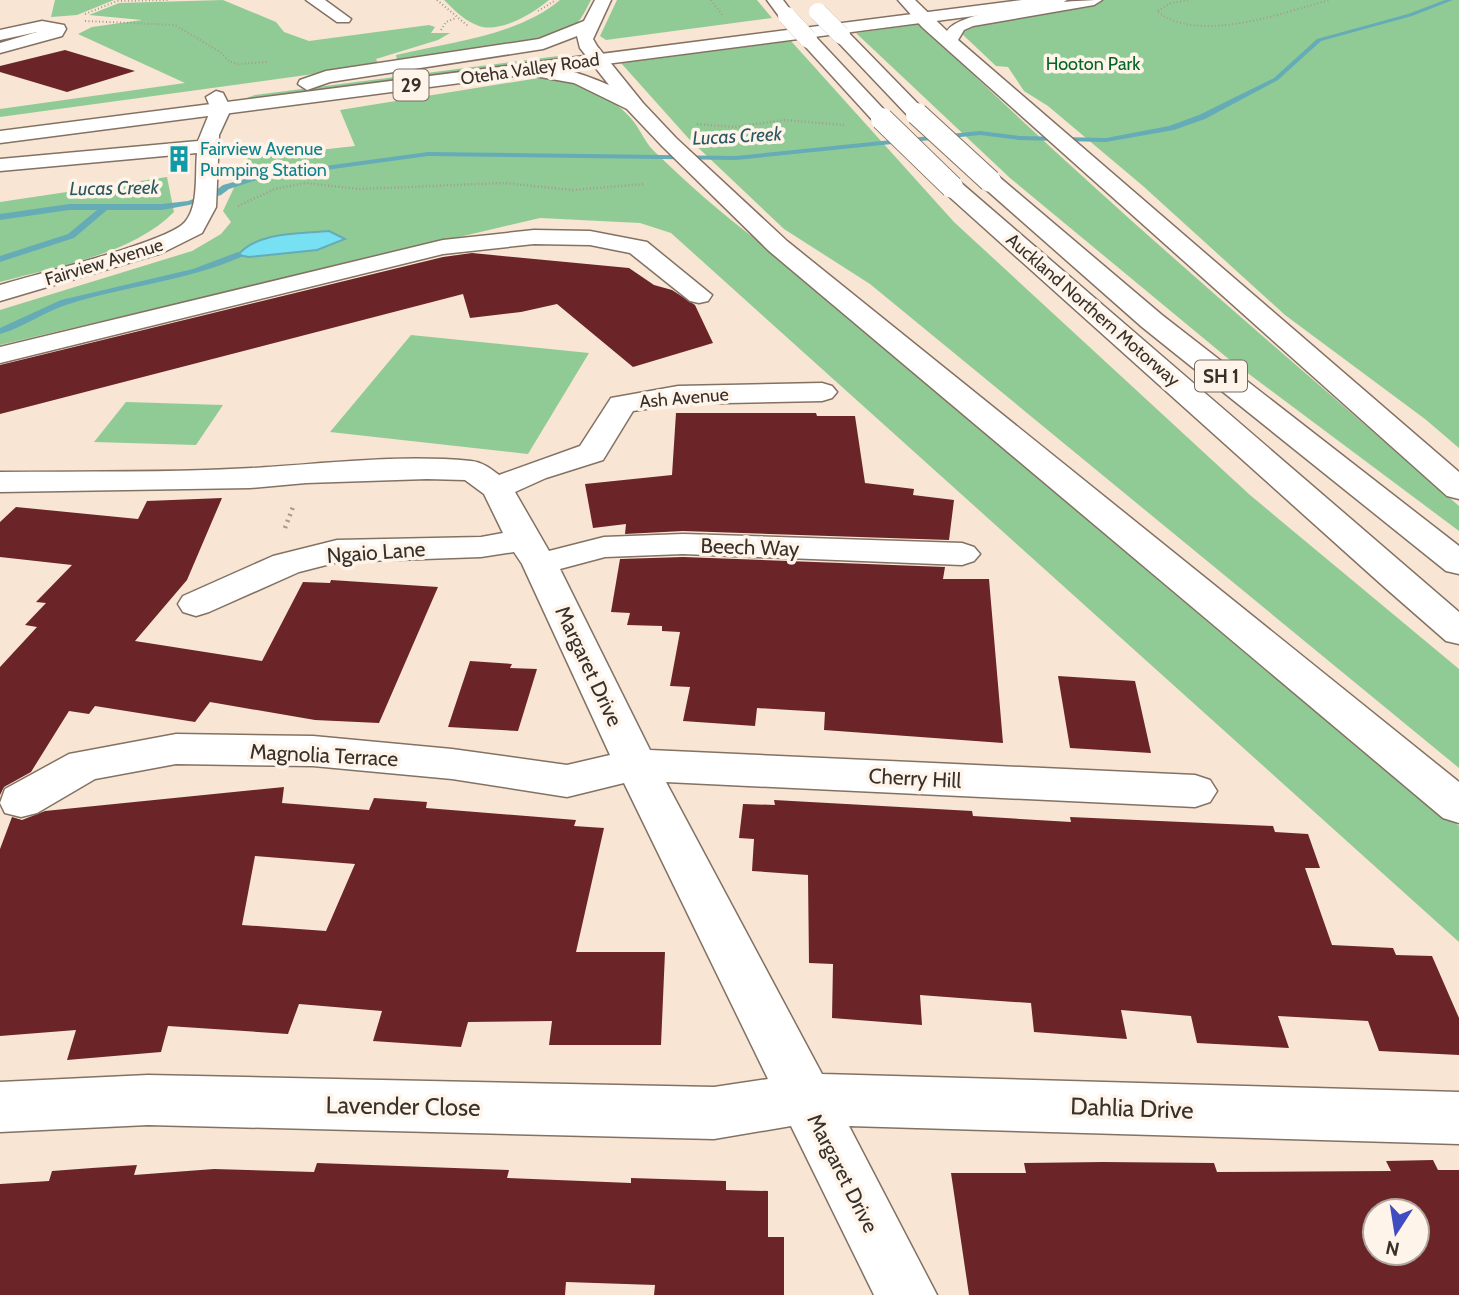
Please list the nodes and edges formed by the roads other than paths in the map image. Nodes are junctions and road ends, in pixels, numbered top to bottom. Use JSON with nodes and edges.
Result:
{"nodes":[{"id":1,"x":314,"y":0,"type":"edge"},
{"id":2,"x":603,"y":0,"type":"edge"},
{"id":3,"x":775,"y":0,"type":"edge"},
{"id":4,"x":955,"y":0,"type":"edge"},
{"id":5,"x":1059,"y":0,"type":"edge"},
{"id":6,"x":1094,"y":0,"type":"edge"},
{"id":7,"x":814,"y":6,"type":"edge"},
{"id":8,"x":913,"y":8,"type":"edge"},
{"id":9,"x":343,"y":19,"type":"dead end"},
{"id":10,"x":590,"y":25,"type":"junction"},
{"id":11,"x":0,"y":35,"type":"edge"},
{"id":12,"x":950,"y":40,"type":"junction"},
{"id":13,"x":0,"y":48,"type":"edge"},
{"id":14,"x":595,"y":54,"type":"junction"},
{"id":15,"x":529,"y":70,"type":"junction"},
{"id":16,"x":307,"y":84,"type":"junction"},
{"id":17,"x":218,"y":103,"type":"junction"},
{"id":18,"x":636,"y":107,"type":"junction"},
{"id":19,"x":181,"y":114,"type":"junction"},
{"id":20,"x":0,"y":125,"type":"edge"},
{"id":21,"x":84,"y":126,"type":"junction"},
{"id":22,"x":0,"y":137,"type":"edge"},
{"id":23,"x":209,"y":141,"type":"junction"},
{"id":24,"x":55,"y":160,"type":"junction"},
{"id":25,"x":0,"y":164,"type":"edge"},
{"id":26,"x":0,"y":293,"type":"edge"},
{"id":27,"x":699,"y":295,"type":"dead end"},
{"id":28,"x":0,"y":355,"type":"edge"},
{"id":29,"x":822,"y":392,"type":"dead end"},
{"id":30,"x":0,"y":482,"type":"edge"},
{"id":31,"x":496,"y":488,"type":"junction"},
{"id":32,"x":1459,"y":489,"type":"edge"},
{"id":33,"x":531,"y":552,"type":"junction"},
{"id":34,"x":962,"y":554,"type":"dead end"},
{"id":35,"x":1459,"y":563,"type":"edge"},
{"id":36,"x":196,"y":604,"type":"dead end"},
{"id":37,"x":1459,"y":632,"type":"edge"},
{"id":38,"x":636,"y":765,"type":"junction"},
{"id":39,"x":1195,"y":791,"type":"dead end"},
{"id":40,"x":20,"y":801,"type":"dead end"},
{"id":41,"x":1459,"y":806,"type":"edge"},
{"id":42,"x":804,"y":1099,"type":"junction"},
{"id":43,"x":0,"y":1107,"type":"edge"},
{"id":44,"x":1459,"y":1118,"type":"edge"},
{"id":45,"x":906,"y":1295,"type":"edge"}],
"edges":[{"from":1,"to":9,"type":"main road"},
{"from":2,"to":10,"type":"main road"},
{"from":3,"to":37,"type":"main road","name":"Auckland Northern Motorway","number":"SH 1","bridge":true},
{"from":4,"to":8,"type":"main road","name":"Oteha Valley Road","number":"29"},
{"from":5,"to":8,"type":"main road","name":"Oteha Valley Road","number":"29"},
{"from":6,"to":12,"type":"main road"},
{"from":7,"to":35,"type":"main road","name":"Auckland Northern Motorway","number":"SH 1","bridge":true},
{"from":8,"to":12,"type":"main road"},
{"from":8,"to":14,"type":"main road","name":"Oteha Valley Road","number":"29"},
{"from":10,"to":14,"type":"main road"},
{"from":10,"to":16,"type":"main road"},
{"from":11,"to":13,"type":"main road"},
{"from":12,"to":32,"type":"main road"},
{"from":14,"to":15,"type":"main road","name":"Oteha Valley Road","number":"29"},
{"from":14,"to":16,"type":"main road","name":"Oteha Valley Road","number":"29"},
{"from":14,"to":18,"type":"main road"},
{"from":15,"to":17,"type":"main road","name":"Oteha Valley Road","number":"29"},
{"from":15,"to":18,"type":"main road"},
{"from":16,"to":17,"type":"main road","name":"Oteha Valley Road","number":"29"},
{"from":17,"to":19,"type":"main road","name":"Oteha Valley Road","number":"29"},
{"from":17,"to":20,"type":"main road","name":"Oteha Valley Road","number":"29"},
{"from":17,"to":23,"type":"main road","name":"Fairview Avenue"},
{"from":18,"to":41,"type":"main road"},
{"from":19,"to":21,"type":"main road","name":"Oteha Valley Road","number":"29"},
{"from":19,"to":23,"type":"main road"},
{"from":21,"to":22,"type":"main road","name":"Oteha Valley Road","number":"29"},
{"from":21,"to":24,"type":"main road"},
{"from":23,"to":24,"type":"main road"},
{"from":23,"to":26,"type":"main road","name":"Fairview Avenue"},
{"from":24,"to":25,"type":"main road"},
{"from":27,"to":28,"type":"main road"},
{"from":29,"to":31,"type":"main road","name":"Ash Avenue"},
{"from":30,"to":31,"type":"main road"},
{"from":31,"to":33,"type":"main road","name":"Margaret Drive"},
{"from":33,"to":34,"type":"main road","name":"Beech Way"},
{"from":33,"to":36,"type":"main road","name":"Ngaio Lane"},
{"from":33,"to":38,"type":"main road","name":"Margaret Drive"},
{"from":38,"to":39,"type":"main road","name":"Cherry Hill"},
{"from":38,"to":40,"type":"main road","name":"Magnolia Terrace"},
{"from":38,"to":42,"type":"main road","name":"Margaret Drive"},
{"from":42,"to":43,"type":"main road","name":"Lavender Close"},
{"from":42,"to":44,"type":"main road","name":"Dahlia Drive"},
{"from":42,"to":45,"type":"main road","name":"Margaret Drive"}]}
